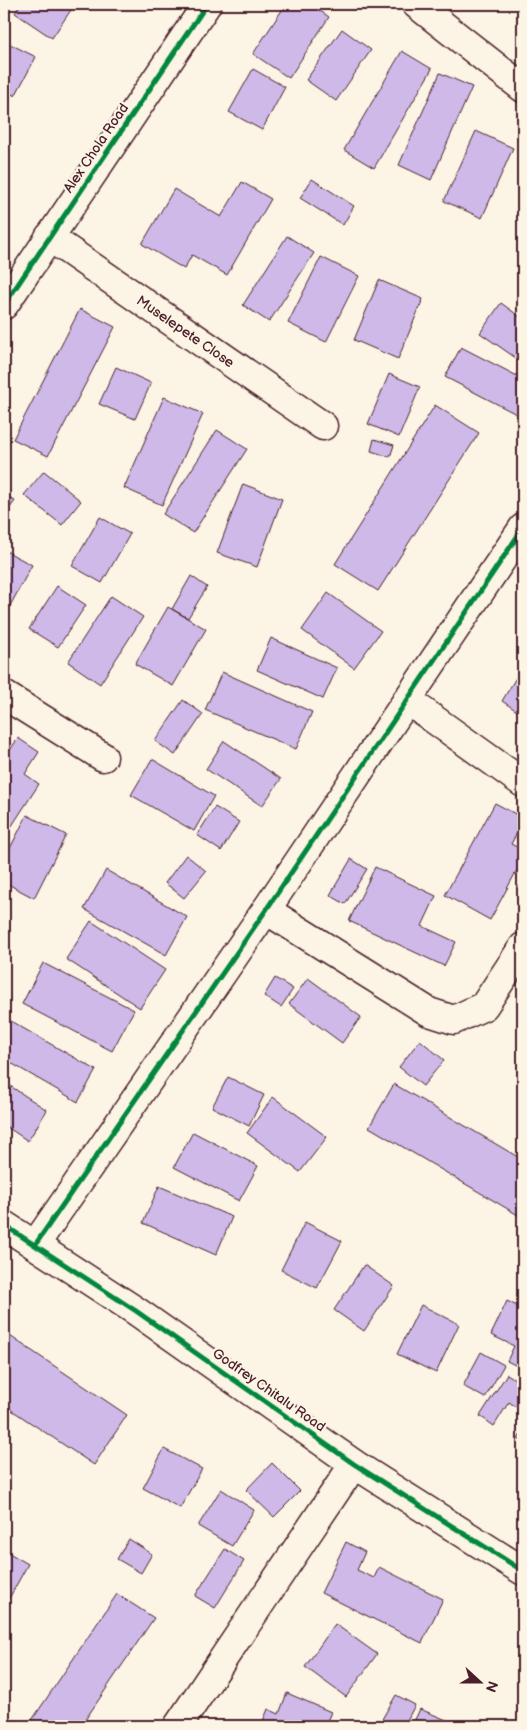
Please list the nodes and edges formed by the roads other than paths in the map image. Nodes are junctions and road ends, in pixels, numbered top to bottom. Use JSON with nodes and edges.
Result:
{"nodes":[{"id":1,"x":207,"y":4,"type":"edge"},
{"id":2,"x":416,"y":4,"type":"edge"},
{"id":3,"x":523,"y":88,"type":"edge"},
{"id":4,"x":49,"y":237,"type":"junction"},
{"id":5,"x":4,"y":305,"type":"edge"},
{"id":6,"x":323,"y":426,"type":"dead end"},
{"id":7,"x":523,"y":528,"type":"edge"},
{"id":8,"x":4,"y":695,"type":"edge"},
{"id":9,"x":407,"y":700,"type":"junction"},
{"id":10,"x":103,"y":757,"type":"dead end"},
{"id":11,"x":523,"y":783,"type":"edge"},
{"id":12,"x":266,"y":910,"type":"junction"},
{"id":13,"x":523,"y":947,"type":"edge"},
{"id":14,"x":4,"y":1225,"type":"edge"},
{"id":15,"x":35,"y":1245,"type":"junction"},
{"id":16,"x":354,"y":1464,"type":"junction"},
{"id":17,"x":523,"y":1571,"type":"edge"},
{"id":18,"x":178,"y":1726,"type":"edge"}],
"edges":[{"from":1,"to":4,"type":"street","name":"Alex Chola Road"},
{"from":2,"to":3,"type":"street"},
{"from":4,"to":5,"type":"street","name":"Alex Chola Road"},
{"from":4,"to":6,"type":"street","name":"Muselepete Close"},
{"from":7,"to":9,"type":"street"},
{"from":8,"to":10,"type":"street"},
{"from":9,"to":11,"type":"street"},
{"from":9,"to":12,"type":"street"},
{"from":12,"to":13,"type":"street"},
{"from":12,"to":15,"type":"street"},
{"from":14,"to":15,"type":"street","name":"Godfrey Chitalu Road"},
{"from":15,"to":16,"type":"street","name":"Godfrey Chitalu Road"},
{"from":16,"to":17,"type":"street","name":"Godfrey Chitalu Road"},
{"from":16,"to":18,"type":"street"}]}
